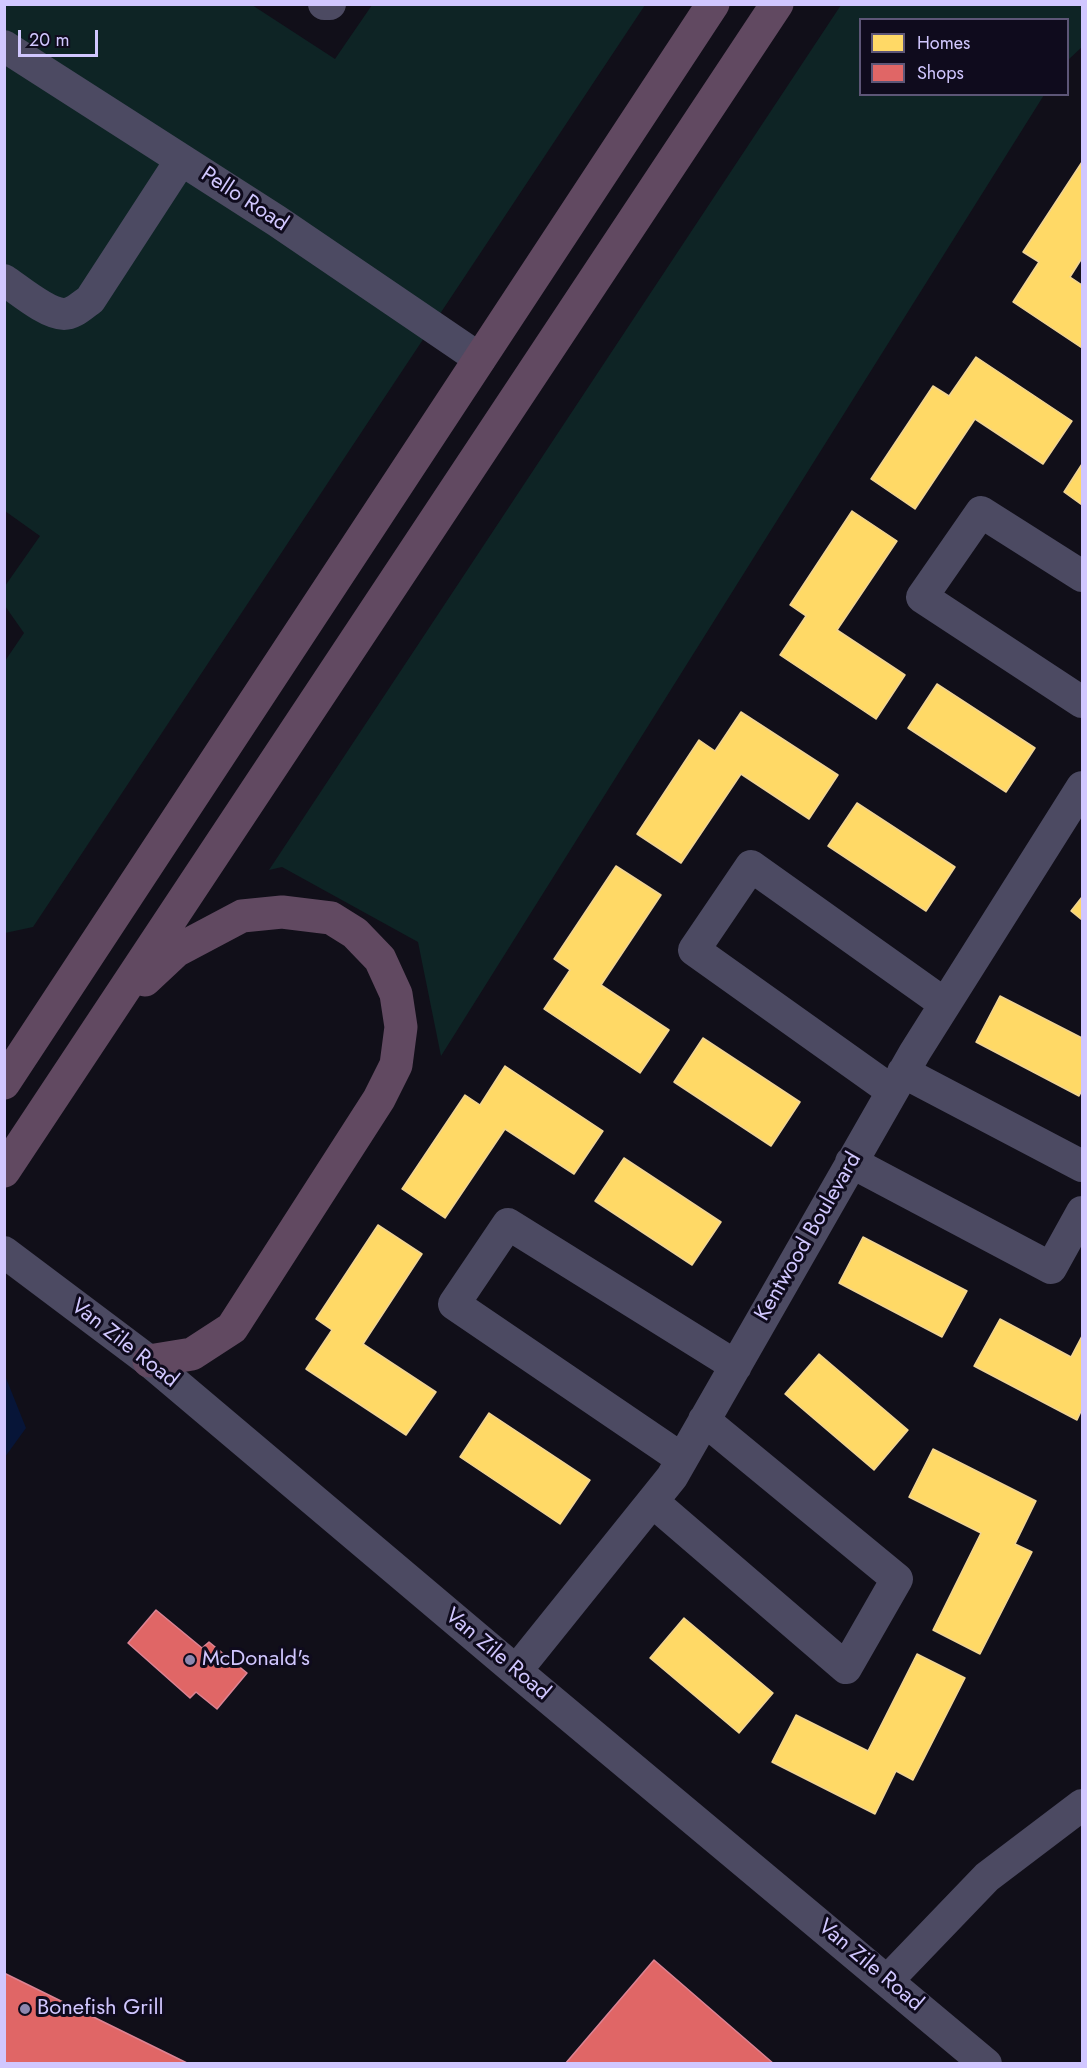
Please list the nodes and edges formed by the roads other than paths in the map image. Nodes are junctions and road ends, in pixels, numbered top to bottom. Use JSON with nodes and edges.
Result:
{"nodes":[{"id":1,"x":324,"y":4,"type":"edge"},
{"id":2,"x":330,"y":4,"type":"edge"},
{"id":3,"x":713,"y":4,"type":"edge"},
{"id":4,"x":777,"y":4,"type":"edge"},
{"id":5,"x":4,"y":46,"type":"edge"},
{"id":6,"x":181,"y":160,"type":"junction"},
{"id":7,"x":4,"y":280,"type":"edge"},
{"id":8,"x":480,"y":359,"type":"junction"},
{"id":9,"x":1083,"y":576,"type":"edge"},
{"id":10,"x":1083,"y":702,"type":"edge"},
{"id":11,"x":1083,"y":787,"type":"edge"},
{"id":12,"x":945,"y":1004,"type":"junction"},
{"id":13,"x":109,"y":1014,"type":"junction"},
{"id":14,"x":898,"y":1082,"type":"junction"},
{"id":15,"x":4,"y":1083,"type":"edge"},
{"id":16,"x":851,"y":1162,"type":"junction"},
{"id":17,"x":1083,"y":1166,"type":"edge"},
{"id":18,"x":4,"y":1171,"type":"edge"},
{"id":19,"x":1083,"y":1212,"type":"edge"},
{"id":20,"x":4,"y":1252,"type":"edge"},
{"id":21,"x":148,"y":1361,"type":"junction"},
{"id":22,"x":736,"y":1366,"type":"junction"},
{"id":23,"x":704,"y":1420,"type":"junction"},
{"id":24,"x":682,"y":1460,"type":"junction"},
{"id":25,"x":653,"y":1502,"type":"junction"},
{"id":26,"x":516,"y":1671,"type":"junction"},
{"id":27,"x":1082,"y":1806,"type":"edge"},
{"id":28,"x":887,"y":1981,"type":"junction"},
{"id":29,"x":986,"y":2064,"type":"edge"}],
"edges":[{"from":1,"to":2,"type":"street"},
{"from":3,"to":8,"type":"highway"},
{"from":4,"to":13,"type":"highway"},
{"from":5,"to":6,"type":"street","name":"Pello Road"},
{"from":6,"to":7,"type":"street"},
{"from":6,"to":8,"type":"street","name":"Pello Road"},
{"from":8,"to":15,"type":"highway"},
{"from":9,"to":10,"type":"street"},
{"from":11,"to":12,"type":"street","name":"Kentwood Boulevard"},
{"from":12,"to":14,"type":"street","name":"Kentwood Boulevard"},
{"from":12,"to":14,"type":"street"},
{"from":13,"to":18,"type":"highway"},
{"from":13,"to":21,"type":"highway"},
{"from":14,"to":16,"type":"street","name":"Kentwood Boulevard"},
{"from":14,"to":17,"type":"street"},
{"from":16,"to":19,"type":"street"},
{"from":16,"to":22,"type":"street","name":"Kentwood Boulevard"},
{"from":20,"to":21,"type":"street","name":"Van Zile Road"},
{"from":21,"to":26,"type":"street","name":"Van Zile Road"},
{"from":22,"to":23,"type":"street","name":"Kentwood Boulevard"},
{"from":22,"to":24,"type":"street"},
{"from":23,"to":24,"type":"street","name":"Kentwood Boulevard"},
{"from":23,"to":25,"type":"street"},
{"from":24,"to":25,"type":"street","name":"Kentwood Boulevard"},
{"from":25,"to":26,"type":"street","name":"Kentwood Boulevard"},
{"from":26,"to":28,"type":"street","name":"Van Zile Road"},
{"from":27,"to":28,"type":"street"},
{"from":28,"to":29,"type":"street","name":"Van Zile Road"}]}
